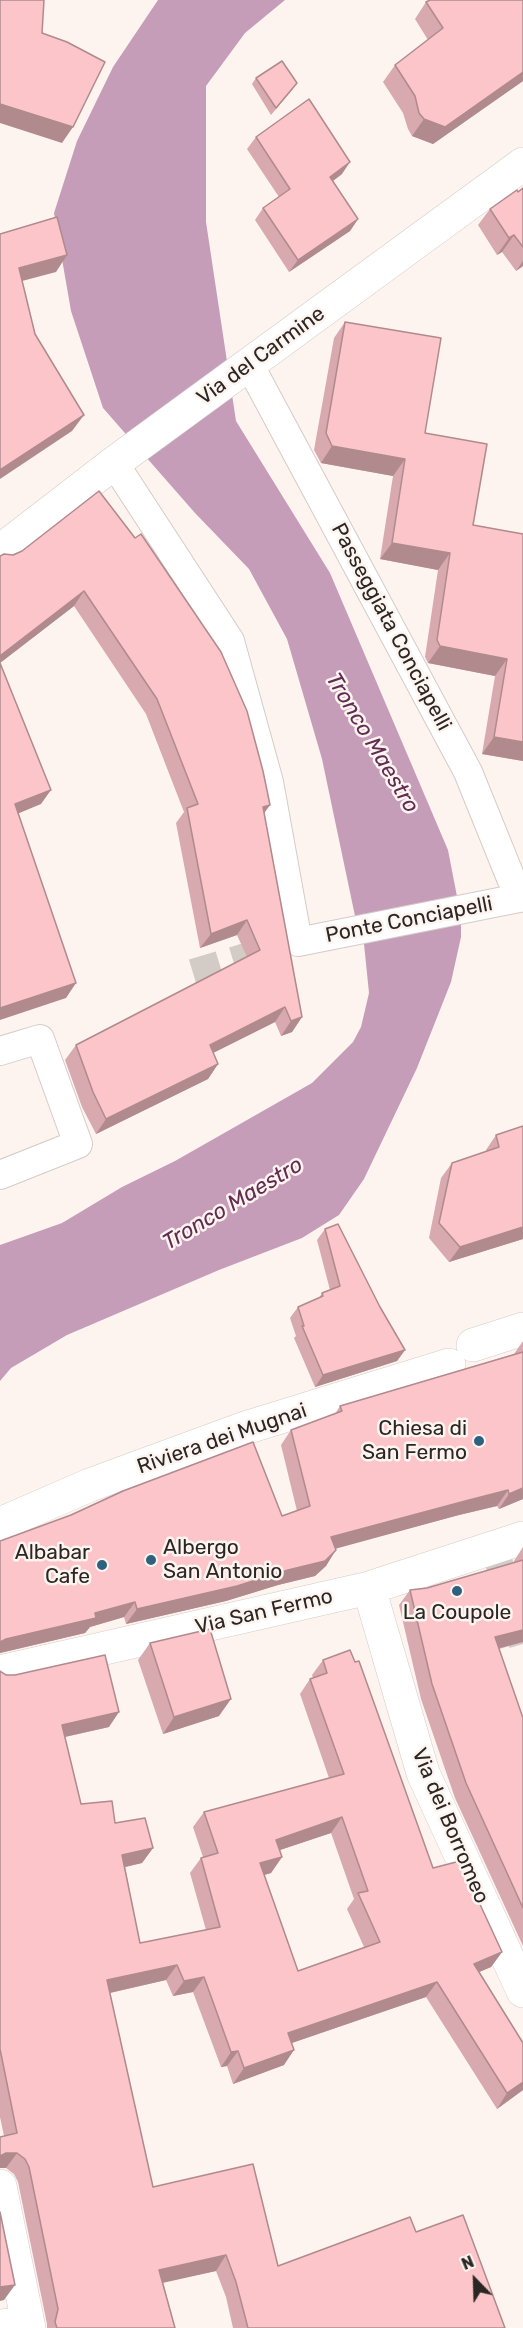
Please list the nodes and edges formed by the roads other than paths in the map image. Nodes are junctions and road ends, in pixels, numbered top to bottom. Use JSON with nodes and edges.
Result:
{"nodes":[{"id":1,"x":523,"y":164,"type":"edge"},
{"id":2,"x":240,"y":370,"type":"junction"},
{"id":3,"x":121,"y":458,"type":"junction"},
{"id":4,"x":0,"y":551,"type":"edge"},
{"id":5,"x":519,"y":898,"type":"joint"},
{"id":6,"x":0,"y":1051,"type":"edge"},
{"id":7,"x":0,"y":1174,"type":"edge"},
{"id":8,"x":523,"y":1329,"type":"edge"},
{"id":9,"x":0,"y":1524,"type":"edge"},
{"id":10,"x":523,"y":1538,"type":"edge"},
{"id":11,"x":369,"y":1588,"type":"junction"},
{"id":12,"x":0,"y":1672,"type":"edge"},
{"id":13,"x":523,"y":1991,"type":"edge"},
{"id":14,"x":0,"y":2186,"type":"edge"},
{"id":15,"x":17,"y":2326,"type":"edge"}],
"edges":[{"from":1,"to":2,"type":"street","name":"Via del Carmine"},
{"from":2,"to":3,"type":"street","name":"Via del Carmine"},
{"from":2,"to":5,"type":"street","name":"Passeggiata Conciapelli"},
{"from":3,"to":4,"type":"street","name":"Via del Carmine"},
{"from":3,"to":5,"type":"street","name":"Ponte Conciapelli"},
{"from":6,"to":7,"type":"street"},
{"from":8,"to":9,"type":"street","name":"Riviera dei Mugnai"},
{"from":10,"to":11,"type":"street","name":"Via San Fermo"},
{"from":11,"to":12,"type":"street","name":"Via San Fermo"},
{"from":11,"to":13,"type":"street","name":"Via dei Borromeo"},
{"from":14,"to":15,"type":"street"}]}
